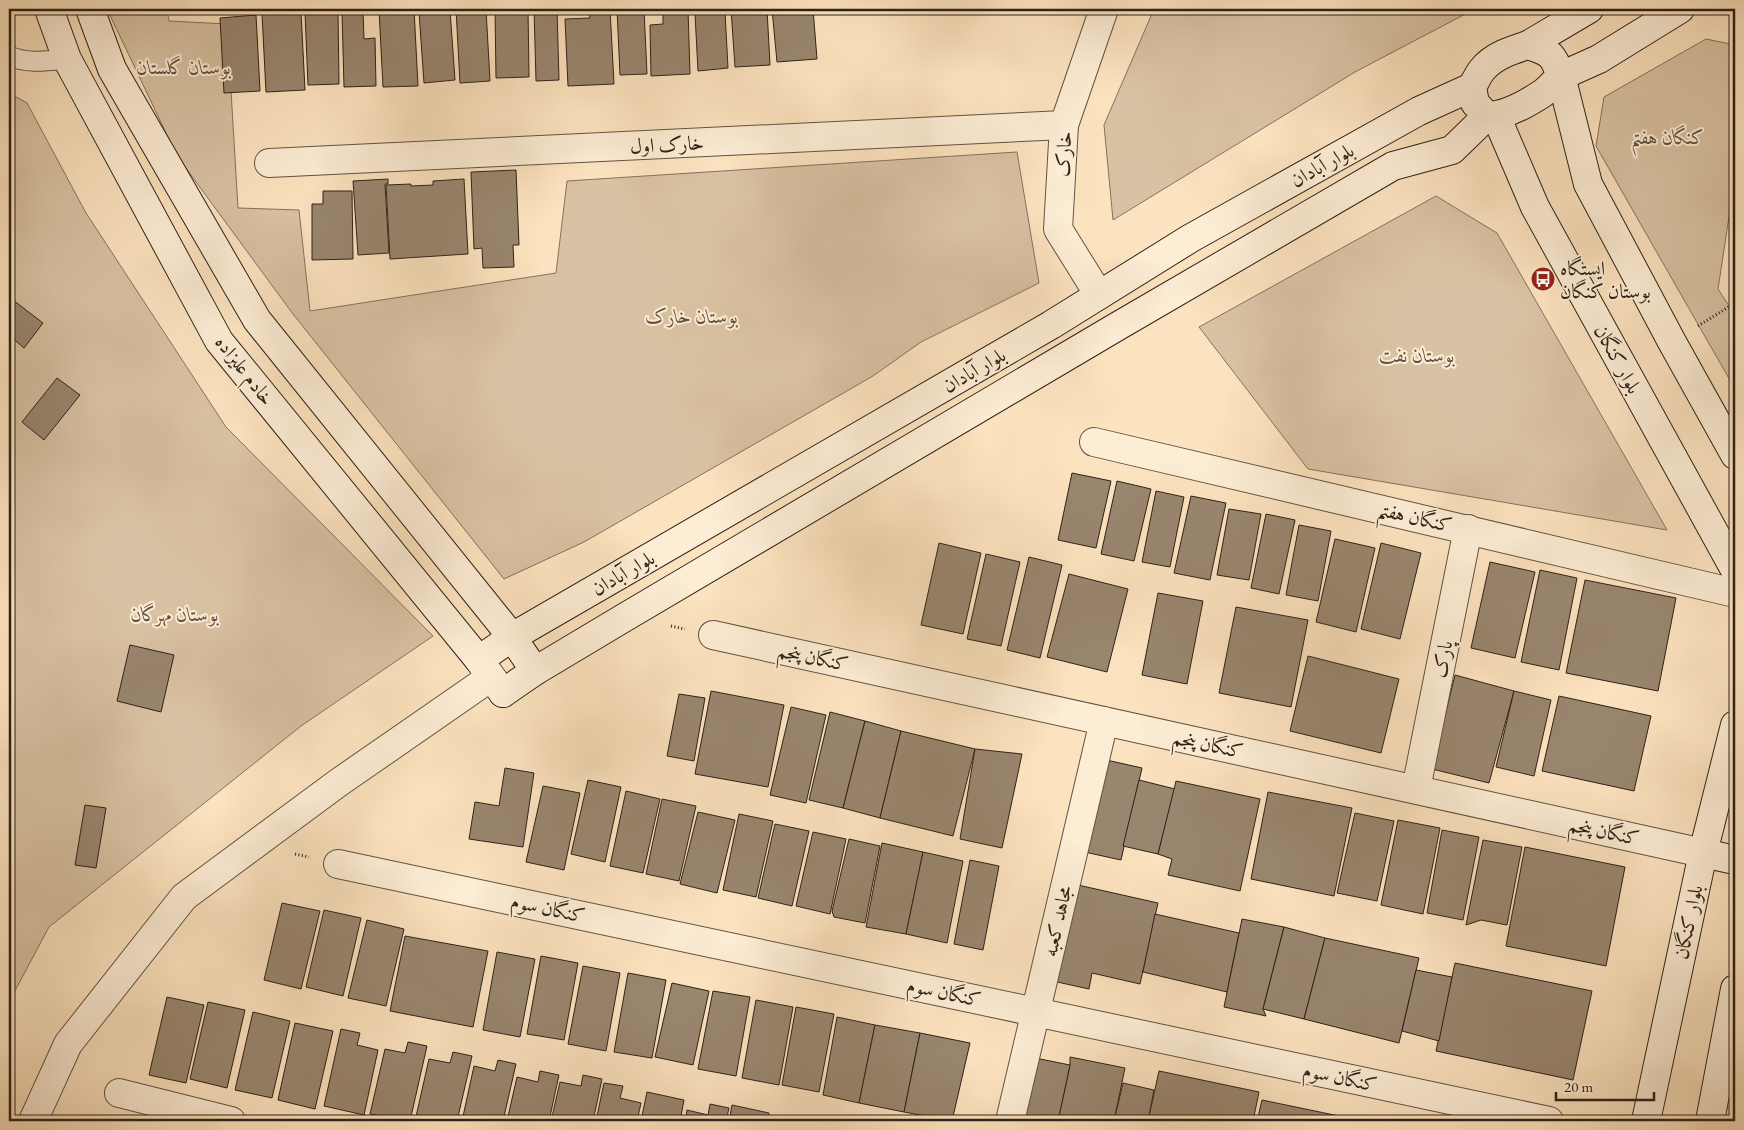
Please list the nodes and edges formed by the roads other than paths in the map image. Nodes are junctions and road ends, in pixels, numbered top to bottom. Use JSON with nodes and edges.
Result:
{"nodes":[{"id":1,"x":49,"y":9,"type":"edge"},
{"id":2,"x":90,"y":9,"type":"edge"},
{"id":3,"x":1104,"y":9,"type":"edge"},
{"id":4,"x":1590,"y":9,"type":"edge"},
{"id":5,"x":1680,"y":9,"type":"edge"},
{"id":6,"x":1528,"y":45,"type":"junction"},
{"id":7,"x":9,"y":56,"type":"edge"},
{"id":8,"x":67,"y":59,"type":"junction"},
{"id":9,"x":1561,"y":76,"type":"junction"},
{"id":10,"x":1472,"y":87,"type":"junction"},
{"id":11,"x":1492,"y":116,"type":"junction"},
{"id":12,"x":1064,"y":125,"type":"junction"},
{"id":13,"x":269,"y":163,"type":"dead end"},
{"id":14,"x":1099,"y":295,"type":"junction"},
{"id":15,"x":1118,"y":326,"type":"junction"},
{"id":16,"x":1094,"y":442,"type":"dead end"},
{"id":17,"x":1735,"y":455,"type":"edge"},
{"id":18,"x":1468,"y":529,"type":"junction"},
{"id":19,"x":1735,"y":570,"type":"edge"},
{"id":20,"x":1735,"y":592,"type":"edge"},
{"id":21,"x":713,"y":635,"type":"dead end"},
{"id":22,"x":512,"y":637,"type":"junction"},
{"id":23,"x":535,"y":671,"type":"junction"},
{"id":24,"x":491,"y":676,"type":"junction"},
{"id":25,"x":1104,"y":721,"type":"junction"},
{"id":26,"x":1735,"y":725,"type":"edge"},
{"id":27,"x":1416,"y":790,"type":"junction"},
{"id":28,"x":1703,"y":853,"type":"junction"},
{"id":29,"x":1735,"y":860,"type":"edge"},
{"id":30,"x":338,"y":864,"type":"dead end"},
{"id":31,"x":1735,"y":989,"type":"edge"},
{"id":32,"x":1036,"y":1012,"type":"junction"},
{"id":33,"x":119,"y":1093,"type":"dead end"},
{"id":34,"x":33,"y":1121,"type":"edge"},
{"id":35,"x":231,"y":1121,"type":"edge"},
{"id":36,"x":1010,"y":1121,"type":"edge"},
{"id":37,"x":1549,"y":1121,"type":"edge"},
{"id":38,"x":1646,"y":1121,"type":"edge"},
{"id":39,"x":1710,"y":1121,"type":"edge"}],
"edges":[{"from":1,"to":8,"type":"main road","name":"خادم علیزاده"},
{"from":2,"to":22,"type":"main road","name":"خادم علیزاده"},
{"from":3,"to":12,"type":"main road","name":"خارک"},
{"from":4,"to":6,"type":"main road"},
{"from":5,"to":9,"type":"main road"},
{"from":6,"to":9,"type":"main road"},
{"from":6,"to":10,"type":"main road"},
{"from":7,"to":8,"type":"lane"},
{"from":8,"to":24,"type":"main road","name":"خادم علیزاده"},
{"from":9,"to":11,"type":"main road"},
{"from":9,"to":17,"type":"main road"},
{"from":10,"to":11,"type":"main road"},
{"from":10,"to":14,"type":"main road","name":"بلوار آبادان"},
{"from":11,"to":15,"type":"main road","name":"بلوار آبادان"},
{"from":11,"to":19,"type":"main road","name":"بلوار کنگان"},
{"from":12,"to":13,"type":"main road","name":"خارک اول"},
{"from":12,"to":14,"type":"main road","name":"خارک"},
{"from":14,"to":15,"type":"main road","name":"خارک"},
{"from":14,"to":22,"type":"main road","name":"بلوار آبادان"},
{"from":15,"to":23,"type":"main road","name":"بلوار آبادان"},
{"from":16,"to":18,"type":"main road","name":"کنگان هفتم"},
{"from":18,"to":20,"type":"main road","name":"کنگان هفتم"},
{"from":18,"to":27,"type":"main road","name":"پارک"},
{"from":21,"to":25,"type":"main road","name":"کنگان پنجم"},
{"from":22,"to":23,"type":"main road","name":"خادم علیزاده"},
{"from":22,"to":24,"type":"main road","name":"بلوار آبادان"},
{"from":23,"to":24,"type":"main road","name":"بلوار آبادان"},
{"from":24,"to":34,"type":"main road"},
{"from":25,"to":27,"type":"main road","name":"کنگان پنجم"},
{"from":25,"to":32,"type":"main road","name":"مجاهد کعبه"},
{"from":26,"to":28,"type":"main road","name":"بلوار کنگان"},
{"from":27,"to":28,"type":"main road","name":"کنگان پنجم"},
{"from":28,"to":29,"type":"main road","name":"کنگان پنجم"},
{"from":28,"to":38,"type":"main road","name":"بلوار کنگان"},
{"from":30,"to":32,"type":"main road","name":"کنگان سوم"},
{"from":31,"to":39,"type":"main road"},
{"from":32,"to":36,"type":"main road","name":"مجاهد کعبه"},
{"from":32,"to":37,"type":"main road","name":"کنگان سوم"},
{"from":33,"to":35,"type":"main road"}]}
